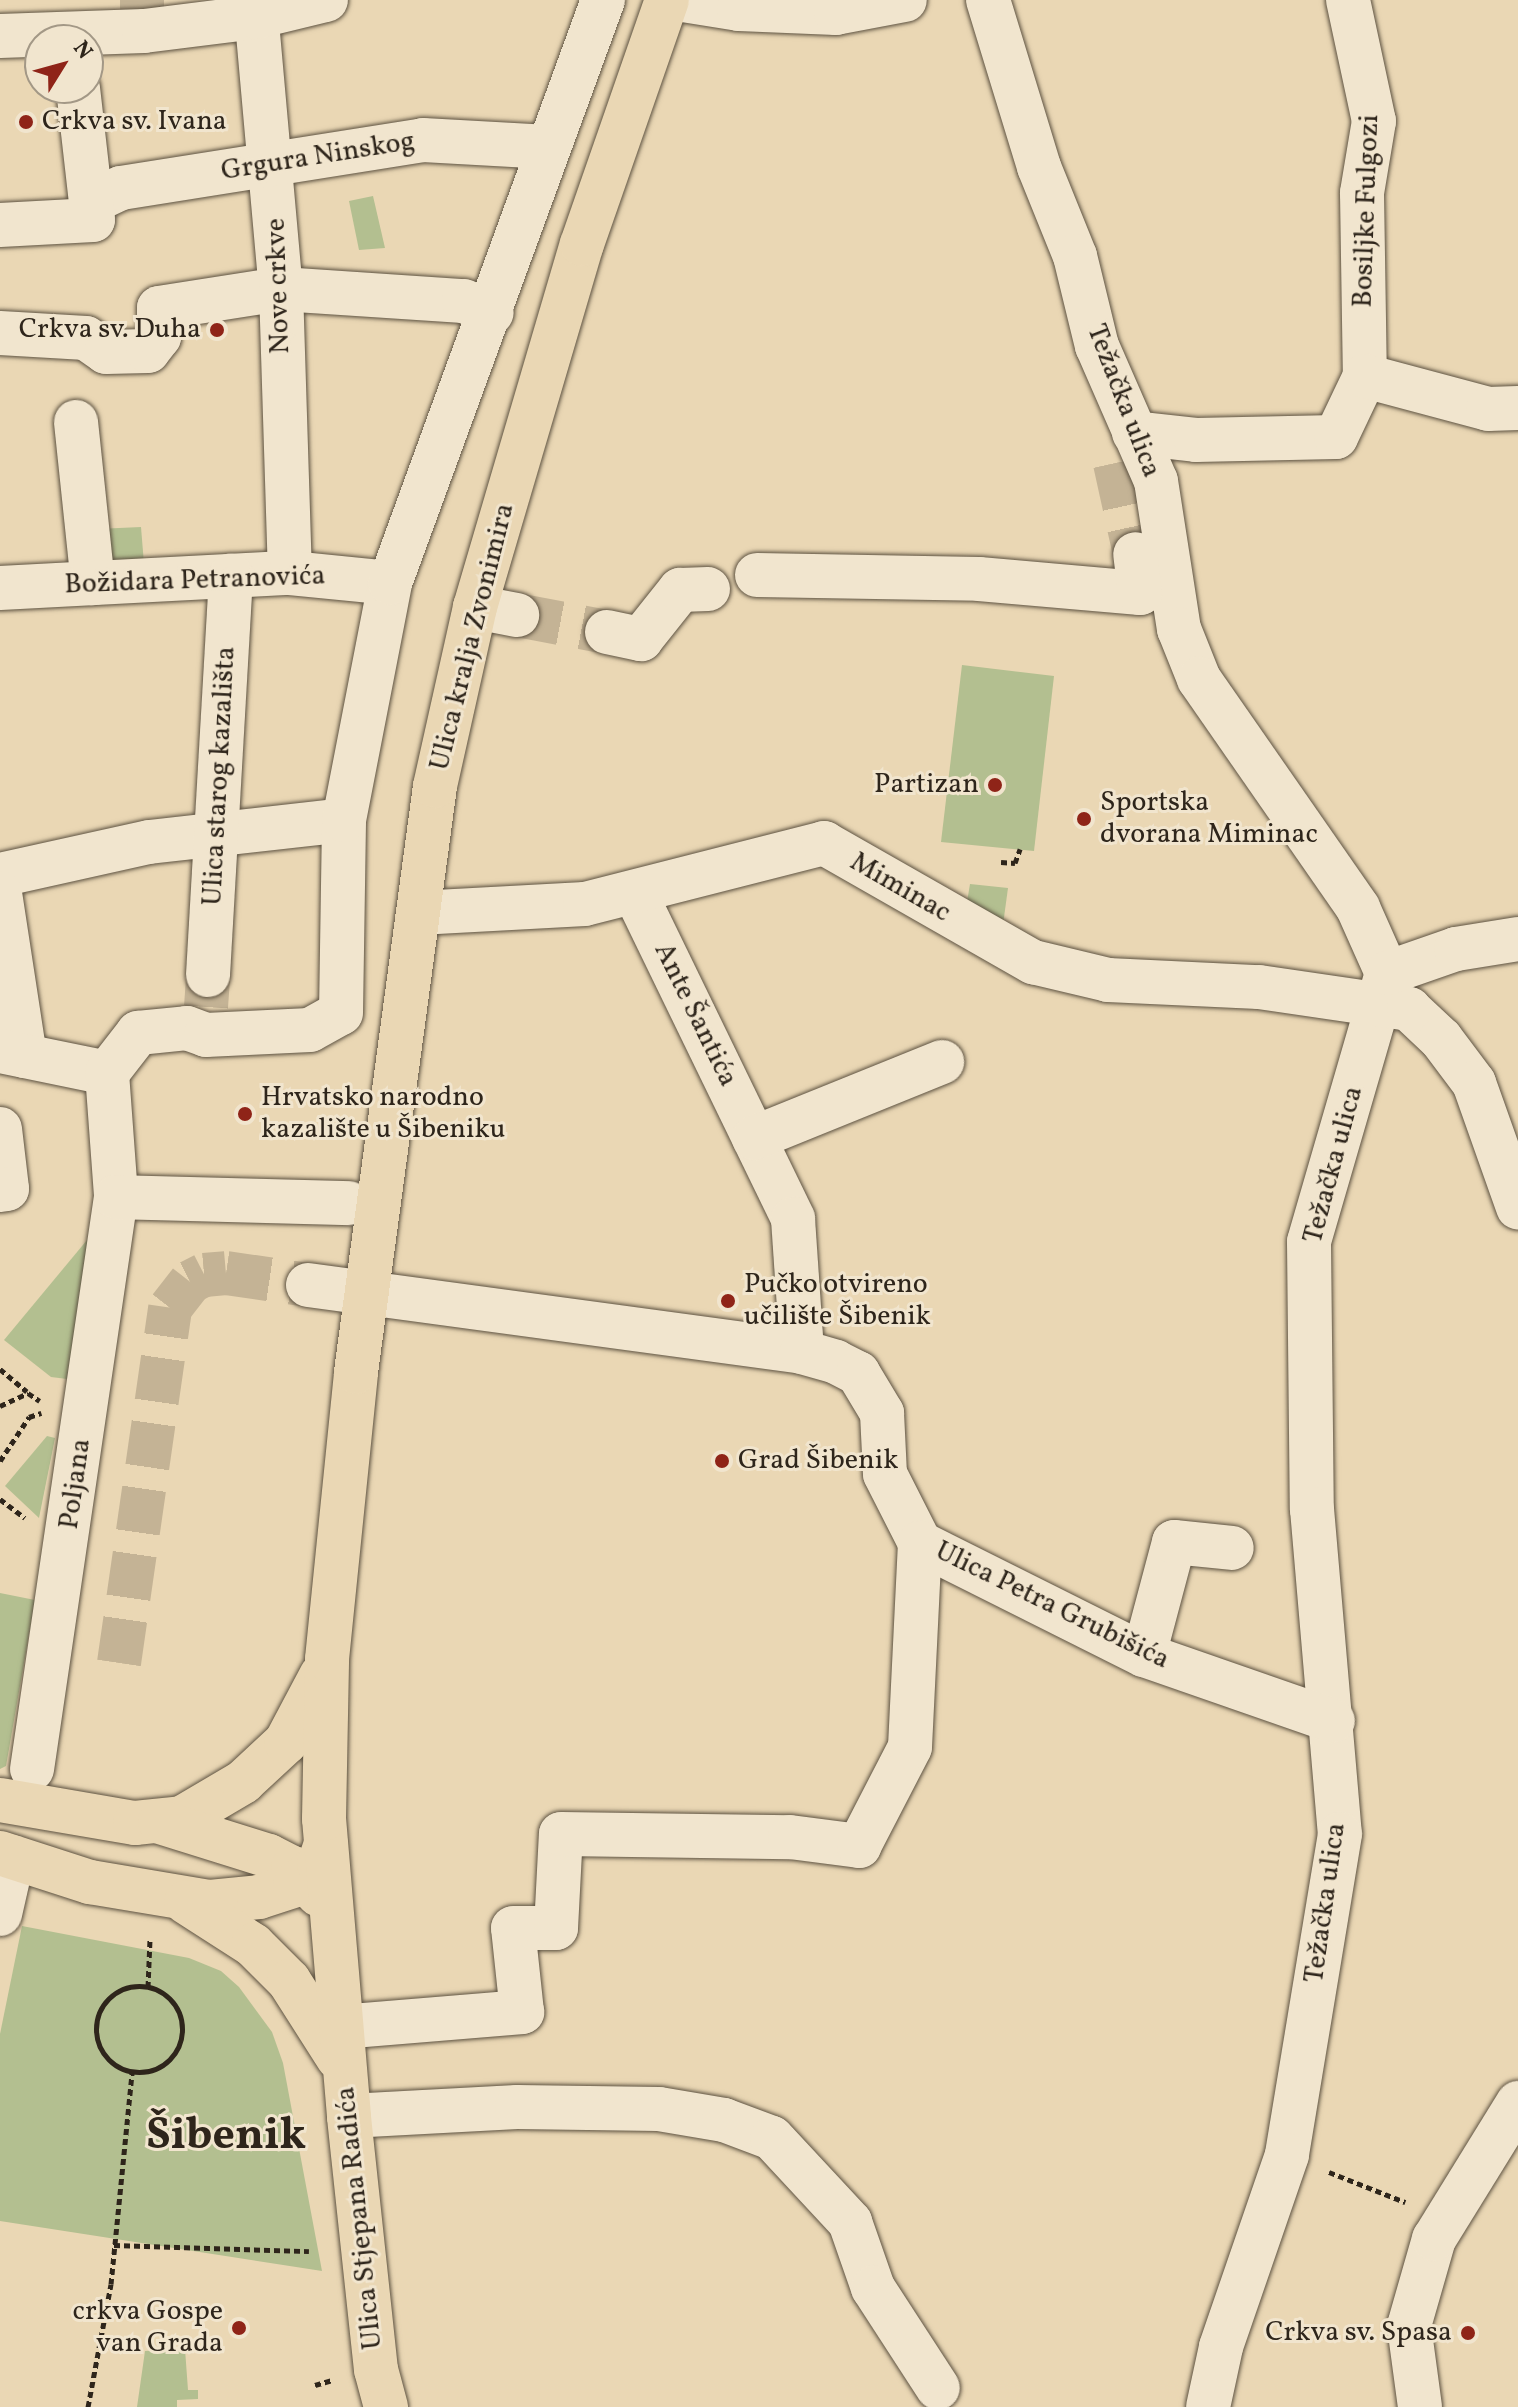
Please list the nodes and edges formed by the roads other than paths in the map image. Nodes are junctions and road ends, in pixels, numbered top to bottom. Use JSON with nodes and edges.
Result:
{"nodes":[{"id":1,"x":326,"y":0,"type":"edge"},
{"id":2,"x":603,"y":0,"type":"edge"},
{"id":3,"x":667,"y":0,"type":"edge"},
{"id":4,"x":683,"y":0,"type":"edge"},
{"id":5,"x":905,"y":0,"type":"edge"},
{"id":6,"x":988,"y":0,"type":"edge"},
{"id":7,"x":1348,"y":0,"type":"edge"},
{"id":8,"x":256,"y":8,"type":"edge"},
{"id":9,"x":104,"y":29,"type":"edge"},
{"id":10,"x":0,"y":36,"type":"edge"},
{"id":11,"x":24,"y":36,"type":"edge"},
{"id":12,"x":80,"y":104,"type":"edge"},
{"id":13,"x":549,"y":147,"type":"junction"},
{"id":14,"x":273,"y":165,"type":"junction"},
{"id":15,"x":91,"y":202,"type":"junction"},
{"id":16,"x":0,"y":225,"type":"edge"},
{"id":17,"x":281,"y":289,"type":"junction"},
{"id":18,"x":492,"y":313,"type":"junction"},
{"id":19,"x":0,"y":333,"type":"edge"},
{"id":20,"x":1365,"y":376,"type":"junction"},
{"id":21,"x":1518,"y":408,"type":"edge"},
{"id":22,"x":76,"y":422,"type":"dead end"},
{"id":23,"x":1125,"y":448,"type":"junction"},
{"id":24,"x":1135,"y":554,"type":"tunnel mouth"},
{"id":25,"x":290,"y":573,"type":"junction"},
{"id":26,"x":757,"y":575,"type":"dead end"},
{"id":27,"x":231,"y":576,"type":"junction"},
{"id":28,"x":93,"y":583,"type":"junction"},
{"id":29,"x":390,"y":583,"type":"junction"},
{"id":30,"x":0,"y":588,"type":"edge"},
{"id":31,"x":708,"y":589,"type":"dead end"},
{"id":32,"x":607,"y":632,"type":"tunnel mouth"},
{"id":33,"x":344,"y":820,"type":"junction"},
{"id":34,"x":218,"y":836,"type":"junction"},
{"id":35,"x":0,"y":875,"type":"edge"},
{"id":36,"x":0,"y":893,"type":"edge"},
{"id":37,"x":635,"y":893,"type":"junction"},
{"id":38,"x":418,"y":913,"type":"junction"},
{"id":39,"x":1518,"y":939,"type":"edge"},
{"id":40,"x":1384,"y":987,"type":"junction"},
{"id":41,"x":200,"y":1003,"type":"junction"},
{"id":42,"x":15,"y":1043,"type":"edge"},
{"id":43,"x":942,"y":1062,"type":"dead end"},
{"id":44,"x":107,"y":1073,"type":"junction"},
{"id":45,"x":0,"y":1129,"type":"edge"},
{"id":46,"x":754,"y":1138,"type":"junction"},
{"id":47,"x":116,"y":1186,"type":"junction"},
{"id":48,"x":0,"y":1190,"type":"edge"},
{"id":49,"x":349,"y":1203,"type":"dead end"},
{"id":50,"x":1518,"y":1207,"type":"edge"},
{"id":51,"x":308,"y":1285,"type":"tunnel mouth"},
{"id":52,"x":366,"y":1294,"type":"junction"},
{"id":53,"x":802,"y":1352,"type":"junction"},
{"id":54,"x":920,"y":1543,"type":"junction"},
{"id":55,"x":1232,"y":1548,"type":"dead end"},
{"id":56,"x":1144,"y":1655,"type":"junction"},
{"id":57,"x":327,"y":1659,"type":"junction"},
{"id":58,"x":1333,"y":1721,"type":"junction"},
{"id":59,"x":32,"y":1769,"type":"dead end"},
{"id":60,"x":0,"y":1800,"type":"edge"},
{"id":61,"x":160,"y":1822,"type":"junction"},
{"id":62,"x":6,"y":1855,"type":"edge"},
{"id":63,"x":316,"y":1861,"type":"junction"},
{"id":64,"x":186,"y":1902,"type":"junction"},
{"id":65,"x":0,"y":1912,"type":"edge"},
{"id":66,"x":340,"y":2027,"type":"junction"},
{"id":67,"x":344,"y":2070,"type":"junction"},
{"id":68,"x":1518,"y":2103,"type":"edge"},
{"id":69,"x":349,"y":2116,"type":"junction"},
{"id":70,"x":938,"y":2388,"type":"dead end"},
{"id":71,"x":375,"y":2395,"type":"edge"},
{"id":72,"x":1208,"y":2407,"type":"edge"},
{"id":73,"x":1420,"y":2407,"type":"edge"}],
"edges":[{"from":1,"to":8,"type":"street"},
{"from":2,"to":13,"type":"street"},
{"from":3,"to":38,"type":"main road","name":"Ulica kralja Zvonimira"},
{"from":4,"to":5,"type":"street"},
{"from":6,"to":23,"type":"street","name":"Težačka ulica"},
{"from":7,"to":20,"type":"street","name":"Bosiljke Fulgozi"},
{"from":8,"to":9,"type":"street"},
{"from":8,"to":14,"type":"street","name":"Nove crkve"},
{"from":10,"to":11,"type":"street"},
{"from":12,"to":15,"type":"street"},
{"from":13,"to":14,"type":"street","name":"Grgura Ninskog"},
{"from":13,"to":18,"type":"street"},
{"from":14,"to":15,"type":"street","name":"Grgura Ninskog"},
{"from":14,"to":17,"type":"street","name":"Nove crkve"},
{"from":15,"to":16,"type":"street"},
{"from":17,"to":18,"type":"street"},
{"from":17,"to":19,"type":"street"},
{"from":17,"to":25,"type":"street","name":"Nove crkve"},
{"from":18,"to":29,"type":"street"},
{"from":20,"to":21,"type":"street"},
{"from":20,"to":23,"type":"street"},
{"from":22,"to":28,"type":"street"},
{"from":23,"to":40,"type":"street","name":"Težačka ulica"},
{"from":24,"to":26,"type":"street"},
{"from":25,"to":27,"type":"street","name":"Božidara Petranovića"},
{"from":25,"to":29,"type":"street","name":"Božidara Petranovića"},
{"from":27,"to":28,"type":"street","name":"Božidara Petranovića"},
{"from":27,"to":34,"type":"street","name":"Ulica starog kazališta"},
{"from":28,"to":30,"type":"street","name":"Božidara Petranovića"},
{"from":29,"to":33,"type":"street"},
{"from":31,"to":32,"type":"street"},
{"from":33,"to":34,"type":"street"},
{"from":33,"to":41,"type":"street"},
{"from":34,"to":35,"type":"street"},
{"from":34,"to":41,"type":"street","name":"Ulica starog kazališta"},
{"from":36,"to":42,"type":"street"},
{"from":37,"to":38,"type":"street","name":"Miminac"},
{"from":37,"to":40,"type":"street","name":"Miminac"},
{"from":37,"to":46,"type":"street","name":"Ante Šantića"},
{"from":38,"to":52,"type":"main road","name":"Ulica kralja Zvonimira"},
{"from":39,"to":40,"type":"street","name":"Miminac"},
{"from":40,"to":50,"type":"street"},
{"from":40,"to":58,"type":"street","name":"Težačka ulica"},
{"from":41,"to":44,"type":"street"},
{"from":42,"to":44,"type":"street"},
{"from":43,"to":46,"type":"street"},
{"from":44,"to":47,"type":"street","name":"Poljana"},
{"from":45,"to":48,"type":"street"},
{"from":46,"to":53,"type":"street","name":"Ante Šantića"},
{"from":47,"to":49,"type":"street"},
{"from":47,"to":59,"type":"street","name":"Poljana"},
{"from":51,"to":52,"type":"street","name":"Ulica Petra Grubišića"},
{"from":52,"to":53,"type":"street","name":"Ulica Petra Grubišića"},
{"from":52,"to":57,"type":"main road"},
{"from":53,"to":54,"type":"street","name":"Ulica Petra Grubišića"},
{"from":54,"to":56,"type":"street","name":"Ulica Petra Grubišića"},
{"from":54,"to":66,"type":"street"},
{"from":55,"to":56,"type":"street"},
{"from":56,"to":58,"type":"street","name":"Ulica Petra Grubišića"},
{"from":57,"to":61,"type":"main road"},
{"from":57,"to":63,"type":"main road"},
{"from":58,"to":72,"type":"street","name":"Težačka ulica"},
{"from":60,"to":61,"type":"main road"},
{"from":61,"to":63,"type":"main road"},
{"from":62,"to":64,"type":"main road"},
{"from":62,"to":65,"type":"street"},
{"from":63,"to":64,"type":"main road"},
{"from":63,"to":66,"type":"main road"},
{"from":64,"to":67,"type":"main road"},
{"from":66,"to":67,"type":"main road","name":"Ulica Stjepana Radića"},
{"from":67,"to":69,"type":"main road","name":"Ulica Stjepana Radića"},
{"from":68,"to":73,"type":"street"},
{"from":69,"to":70,"type":"street"},
{"from":69,"to":71,"type":"main road","name":"Ulica Stjepana Radića"}]}
